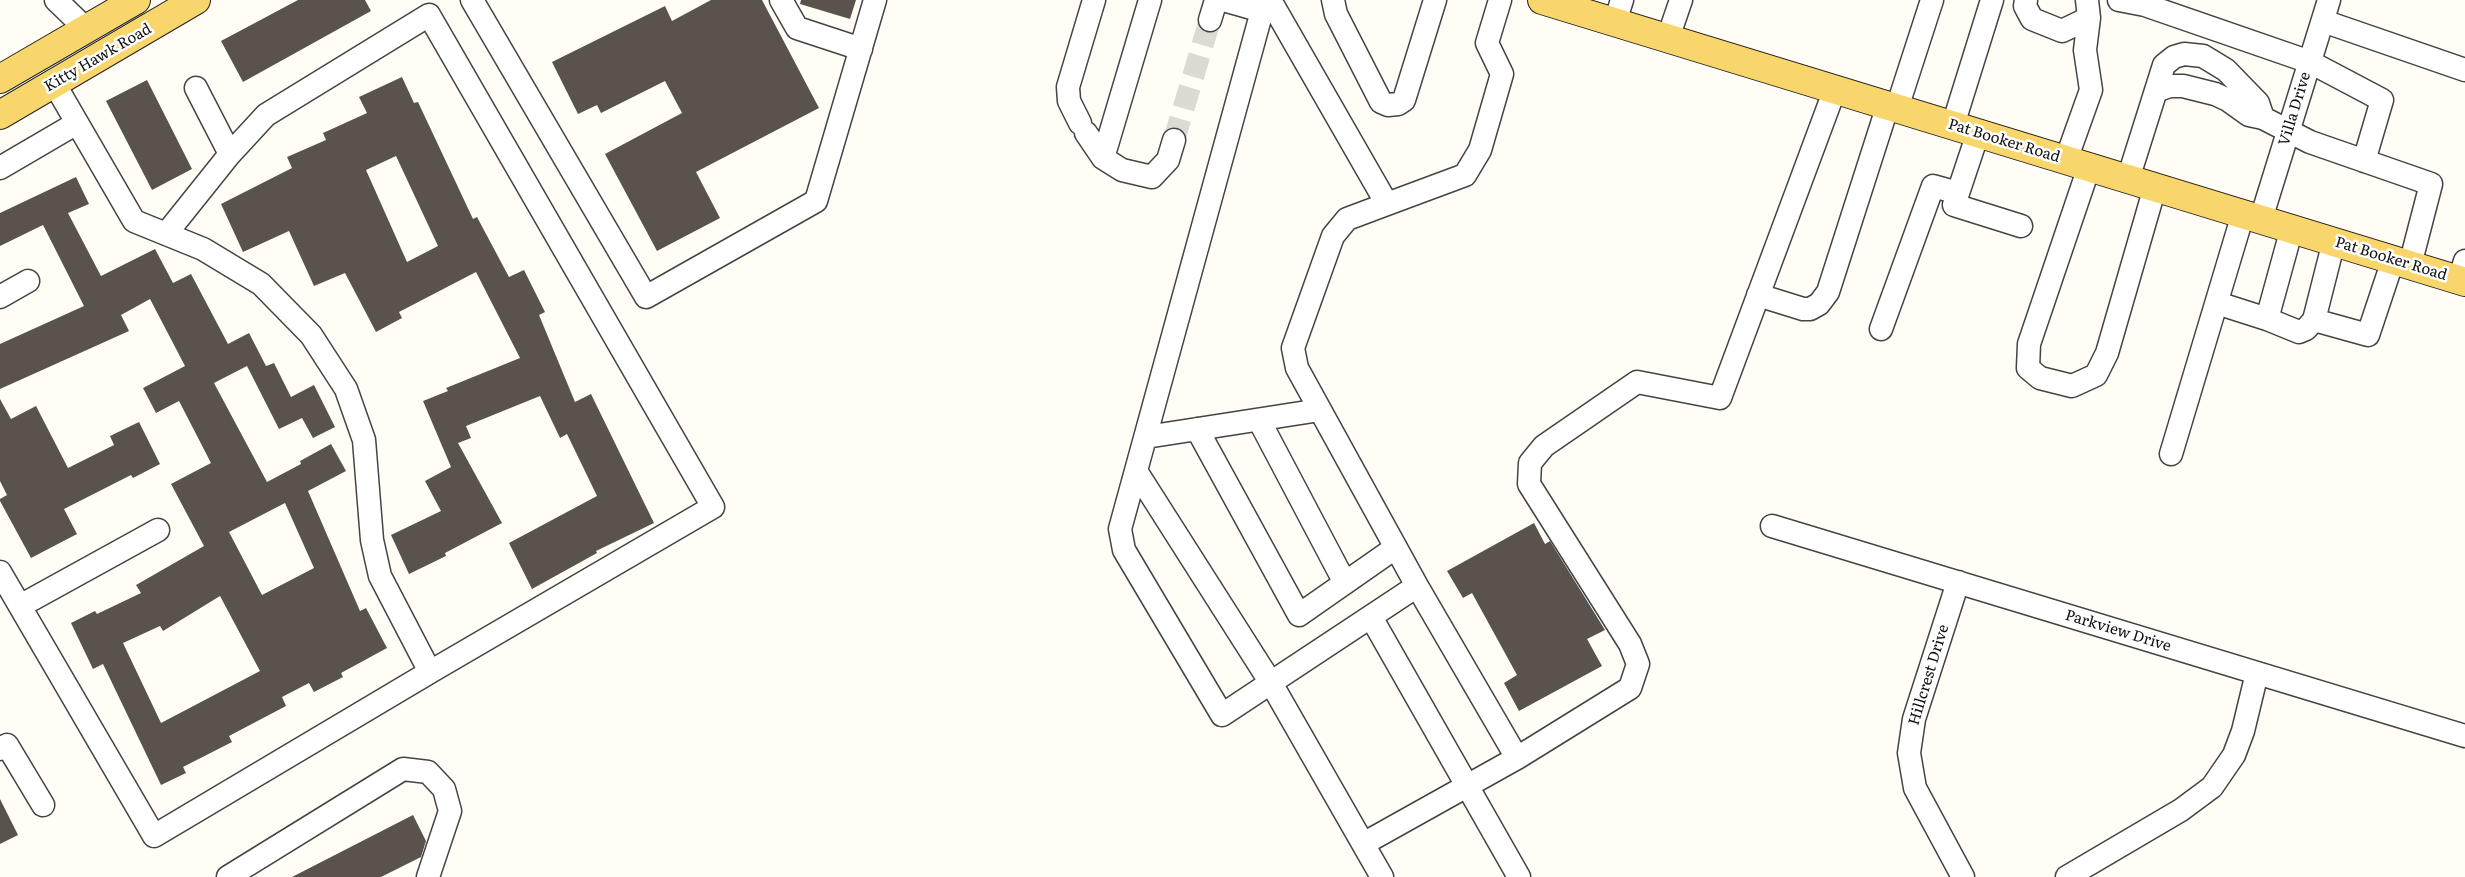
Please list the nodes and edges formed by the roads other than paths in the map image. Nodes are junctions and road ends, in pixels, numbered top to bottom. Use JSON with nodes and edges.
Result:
{"nodes":[{"id":1,"x":56,"y":0,"type":"edge"},
{"id":2,"x":136,"y":0,"type":"edge"},
{"id":3,"x":196,"y":0,"type":"edge"},
{"id":4,"x":472,"y":0,"type":"edge"},
{"id":5,"x":781,"y":0,"type":"edge"},
{"id":6,"x":875,"y":0,"type":"edge"},
{"id":7,"x":1094,"y":0,"type":"edge"},
{"id":8,"x":1150,"y":0,"type":"edge"},
{"id":9,"x":1223,"y":0,"type":"edge"},
{"id":10,"x":1333,"y":0,"type":"edge"},
{"id":11,"x":1435,"y":0,"type":"edge"},
{"id":12,"x":1500,"y":0,"type":"edge"},
{"id":13,"x":1542,"y":0,"type":"edge"},
{"id":14,"x":1681,"y":0,"type":"edge"},
{"id":15,"x":1932,"y":0,"type":"edge"},
{"id":16,"x":1992,"y":0,"type":"edge"},
{"id":17,"x":2026,"y":0,"type":"edge"},
{"id":18,"x":2119,"y":0,"type":"edge"},
{"id":19,"x":2329,"y":0,"type":"edge"},
{"id":20,"x":1266,"y":4,"type":"edge"},
{"id":21,"x":425,"y":7,"type":"edge"},
{"id":22,"x":2088,"y":9,"type":"edge"},
{"id":23,"x":1619,"y":11,"type":"edge"},
{"id":24,"x":2323,"y":21,"type":"junction"},
{"id":25,"x":86,"y":29,"type":"junction"},
{"id":26,"x":1668,"y":38,"type":"junction"},
{"id":27,"x":861,"y":49,"type":"junction"},
{"id":28,"x":40,"y":56,"type":"junction"},
{"id":29,"x":2310,"y":62,"type":"junction"},
{"id":30,"x":2465,"y":70,"type":"edge"},
{"id":31,"x":0,"y":79,"type":"edge"},
{"id":32,"x":54,"y":83,"type":"junction"},
{"id":33,"x":196,"y":88,"type":"dead end"},
{"id":34,"x":1835,"y":89,"type":"junction"},
{"id":35,"x":2158,"y":90,"type":"junction"},
{"id":36,"x":1892,"y":107,"type":"junction"},
{"id":37,"x":0,"y":115,"type":"edge"},
{"id":38,"x":2263,"y":118,"type":"junction"},
{"id":39,"x":77,"y":123,"type":"junction"},
{"id":40,"x":1965,"y":129,"type":"junction"},
{"id":41,"x":2288,"y":130,"type":"junction"},
{"id":42,"x":1174,"y":140,"type":"tunnel mouth"},
{"id":43,"x":230,"y":154,"type":"junction"},
{"id":44,"x":1103,"y":158,"type":"junction"},
{"id":45,"x":2364,"y":160,"type":"junction"},
{"id":46,"x":2078,"y":163,"type":"junction"},
{"id":47,"x":0,"y":168,"type":"edge"},
{"id":48,"x":2128,"y":179,"type":"junction"},
{"id":49,"x":2155,"y":187,"type":"junction"},
{"id":50,"x":1958,"y":193,"type":"junction"},
{"id":51,"x":1387,"y":204,"type":"junction"},
{"id":52,"x":2252,"y":216,"type":"junction"},
{"id":53,"x":2021,"y":226,"type":"dead end"},
{"id":54,"x":2292,"y":228,"type":"junction"},
{"id":55,"x":166,"y":234,"type":"junction"},
{"id":56,"x":2334,"y":241,"type":"junction"},
{"id":57,"x":2402,"y":263,"type":"junction"},
{"id":58,"x":2463,"y":274,"type":"edge"},
{"id":59,"x":28,"y":281,"type":"dead end"},
{"id":60,"x":1758,"y":295,"type":"junction"},
{"id":61,"x":0,"y":297,"type":"edge"},
{"id":62,"x":2217,"y":303,"type":"junction"},
{"id":63,"x":2267,"y":318,"type":"junction"},
{"id":64,"x":2314,"y":320,"type":"junction"},
{"id":65,"x":1882,"y":329,"type":"dead end"},
{"id":66,"x":1320,"y":410,"type":"junction"},
{"id":67,"x":1259,"y":420,"type":"junction"},
{"id":68,"x":1196,"y":430,"type":"junction"},
{"id":69,"x":1146,"y":437,"type":"junction"},
{"id":70,"x":2171,"y":454,"type":"dead end"},
{"id":71,"x":1136,"y":471,"type":"junction"},
{"id":72,"x":1772,"y":526,"type":"dead end"},
{"id":73,"x":158,"y":530,"type":"dead end"},
{"id":74,"x":1396,"y":548,"type":"junction"},
{"id":75,"x":0,"y":572,"type":"edge"},
{"id":76,"x":1958,"y":582,"type":"junction"},
{"id":77,"x":1345,"y":584,"type":"junction"},
{"id":78,"x":1417,"y":586,"type":"junction"},
{"id":79,"x":20,"y":606,"type":"junction"},
{"id":80,"x":1372,"y":617,"type":"junction"},
{"id":81,"x":430,"y":672,"type":"junction"},
{"id":82,"x":2257,"y":673,"type":"junction"},
{"id":83,"x":1271,"y":682,"type":"junction"},
{"id":84,"x":2465,"y":736,"type":"edge"},
{"id":85,"x":0,"y":748,"type":"edge"},
{"id":86,"x":1516,"y":758,"type":"junction"},
{"id":87,"x":1467,"y":785,"type":"junction"},
{"id":88,"x":43,"y":805,"type":"dead end"},
{"id":89,"x":1363,"y":844,"type":"junction"},
{"id":90,"x":228,"y":877,"type":"edge"},
{"id":91,"x":428,"y":877,"type":"edge"},
{"id":92,"x":1382,"y":877,"type":"edge"},
{"id":93,"x":1519,"y":877,"type":"edge"},
{"id":94,"x":1963,"y":877,"type":"edge"},
{"id":95,"x":2066,"y":877,"type":"edge"}],
"edges":[{"from":1,"to":25,"type":"street"},
{"from":2,"to":25,"type":"main road","name":"Kitty Hawk Road"},
{"from":3,"to":32,"type":"main road","name":"Kitty Hawk Road"},
{"from":4,"to":27,"type":"street"},
{"from":5,"to":27,"type":"street"},
{"from":6,"to":27,"type":"street"},
{"from":7,"to":44,"type":"street"},
{"from":8,"to":44,"type":"street"},
{"from":9,"to":20,"type":"street"},
{"from":10,"to":11,"type":"street"},
{"from":12,"to":51,"type":"street"},
{"from":13,"to":23,"type":"main road","name":"Pat Booker Road"},
{"from":14,"to":26,"type":"street"},
{"from":15,"to":36,"type":"street"},
{"from":16,"to":40,"type":"street"},
{"from":17,"to":22,"type":"street"},
{"from":18,"to":29,"type":"street"},
{"from":19,"to":24,"type":"street","name":"Villa Drive"},
{"from":20,"to":51,"type":"street"},
{"from":20,"to":69,"type":"street"},
{"from":21,"to":43,"type":"street"},
{"from":21,"to":81,"type":"street"},
{"from":22,"to":46,"type":"street"},
{"from":23,"to":26,"type":"main road","name":"Pat Booker Road"},
{"from":24,"to":29,"type":"street","name":"Villa Drive"},
{"from":24,"to":30,"type":"street"},
{"from":25,"to":28,"type":"main road","name":"Kitty Hawk Road"},
{"from":26,"to":34,"type":"main road","name":"Pat Booker Road"},
{"from":28,"to":31,"type":"main road","name":"Kitty Hawk Road"},
{"from":28,"to":32,"type":"main road"},
{"from":29,"to":41,"type":"street","name":"Villa Drive"},
{"from":29,"to":45,"type":"street"},
{"from":32,"to":37,"type":"main road","name":"Kitty Hawk Road"},
{"from":32,"to":39,"type":"street"},
{"from":33,"to":43,"type":"street"},
{"from":34,"to":36,"type":"main road","name":"Pat Booker Road"},
{"from":34,"to":60,"type":"street"},
{"from":35,"to":38,"type":"street"},
{"from":35,"to":38,"type":"street"},
{"from":35,"to":48,"type":"street"},
{"from":36,"to":40,"type":"main road","name":"Pat Booker Road"},
{"from":36,"to":60,"type":"street"},
{"from":38,"to":41,"type":"street"},
{"from":39,"to":47,"type":"street"},
{"from":39,"to":55,"type":"street"},
{"from":40,"to":46,"type":"main road","name":"Pat Booker Road"},
{"from":40,"to":50,"type":"street"},
{"from":41,"to":45,"type":"street"},
{"from":41,"to":52,"type":"street","name":"Villa Drive"},
{"from":42,"to":44,"type":"street"},
{"from":43,"to":55,"type":"street"},
{"from":45,"to":57,"type":"street"},
{"from":46,"to":48,"type":"main road","name":"Pat Booker Road"},
{"from":46,"to":49,"type":"street"},
{"from":48,"to":49,"type":"main road","name":"Pat Booker Road"},
{"from":49,"to":52,"type":"main road","name":"Pat Booker Road"},
{"from":50,"to":53,"type":"street"},
{"from":50,"to":65,"type":"street"},
{"from":51,"to":66,"type":"street"},
{"from":52,"to":54,"type":"main road","name":"Pat Booker Road"},
{"from":52,"to":62,"type":"street","name":"Villa Drive"},
{"from":54,"to":56,"type":"main road","name":"Pat Booker Road"},
{"from":54,"to":63,"type":"street"},
{"from":55,"to":81,"type":"street"},
{"from":56,"to":57,"type":"main road","name":"Pat Booker Road"},
{"from":56,"to":64,"type":"street"},
{"from":57,"to":58,"type":"main road","name":"Pat Booker Road"},
{"from":57,"to":64,"type":"street"},
{"from":59,"to":61,"type":"street"},
{"from":60,"to":86,"type":"street"},
{"from":62,"to":63,"type":"street"},
{"from":62,"to":70,"type":"street","name":"Villa Drive"},
{"from":63,"to":64,"type":"street"},
{"from":66,"to":67,"type":"street"},
{"from":66,"to":74,"type":"street"},
{"from":67,"to":68,"type":"street"},
{"from":67,"to":77,"type":"street"},
{"from":68,"to":69,"type":"street"},
{"from":68,"to":77,"type":"street"},
{"from":69,"to":71,"type":"street"},
{"from":71,"to":83,"type":"street"},
{"from":71,"to":83,"type":"street"},
{"from":72,"to":76,"type":"street","name":"Parkview Drive"},
{"from":73,"to":79,"type":"street"},
{"from":74,"to":77,"type":"street"},
{"from":74,"to":78,"type":"street"},
{"from":75,"to":79,"type":"street"},
{"from":76,"to":82,"type":"street","name":"Parkview Drive"},
{"from":76,"to":94,"type":"street","name":"Hillcrest Drive"},
{"from":78,"to":80,"type":"street"},
{"from":78,"to":86,"type":"street"},
{"from":79,"to":81,"type":"street"},
{"from":80,"to":83,"type":"street"},
{"from":80,"to":87,"type":"street"},
{"from":82,"to":84,"type":"street","name":"Parkview Drive"},
{"from":82,"to":95,"type":"street"},
{"from":83,"to":89,"type":"street"},
{"from":85,"to":88,"type":"street"},
{"from":86,"to":87,"type":"street"},
{"from":87,"to":89,"type":"street"},
{"from":87,"to":93,"type":"street"},
{"from":89,"to":92,"type":"street"},
{"from":90,"to":91,"type":"street"}]}
